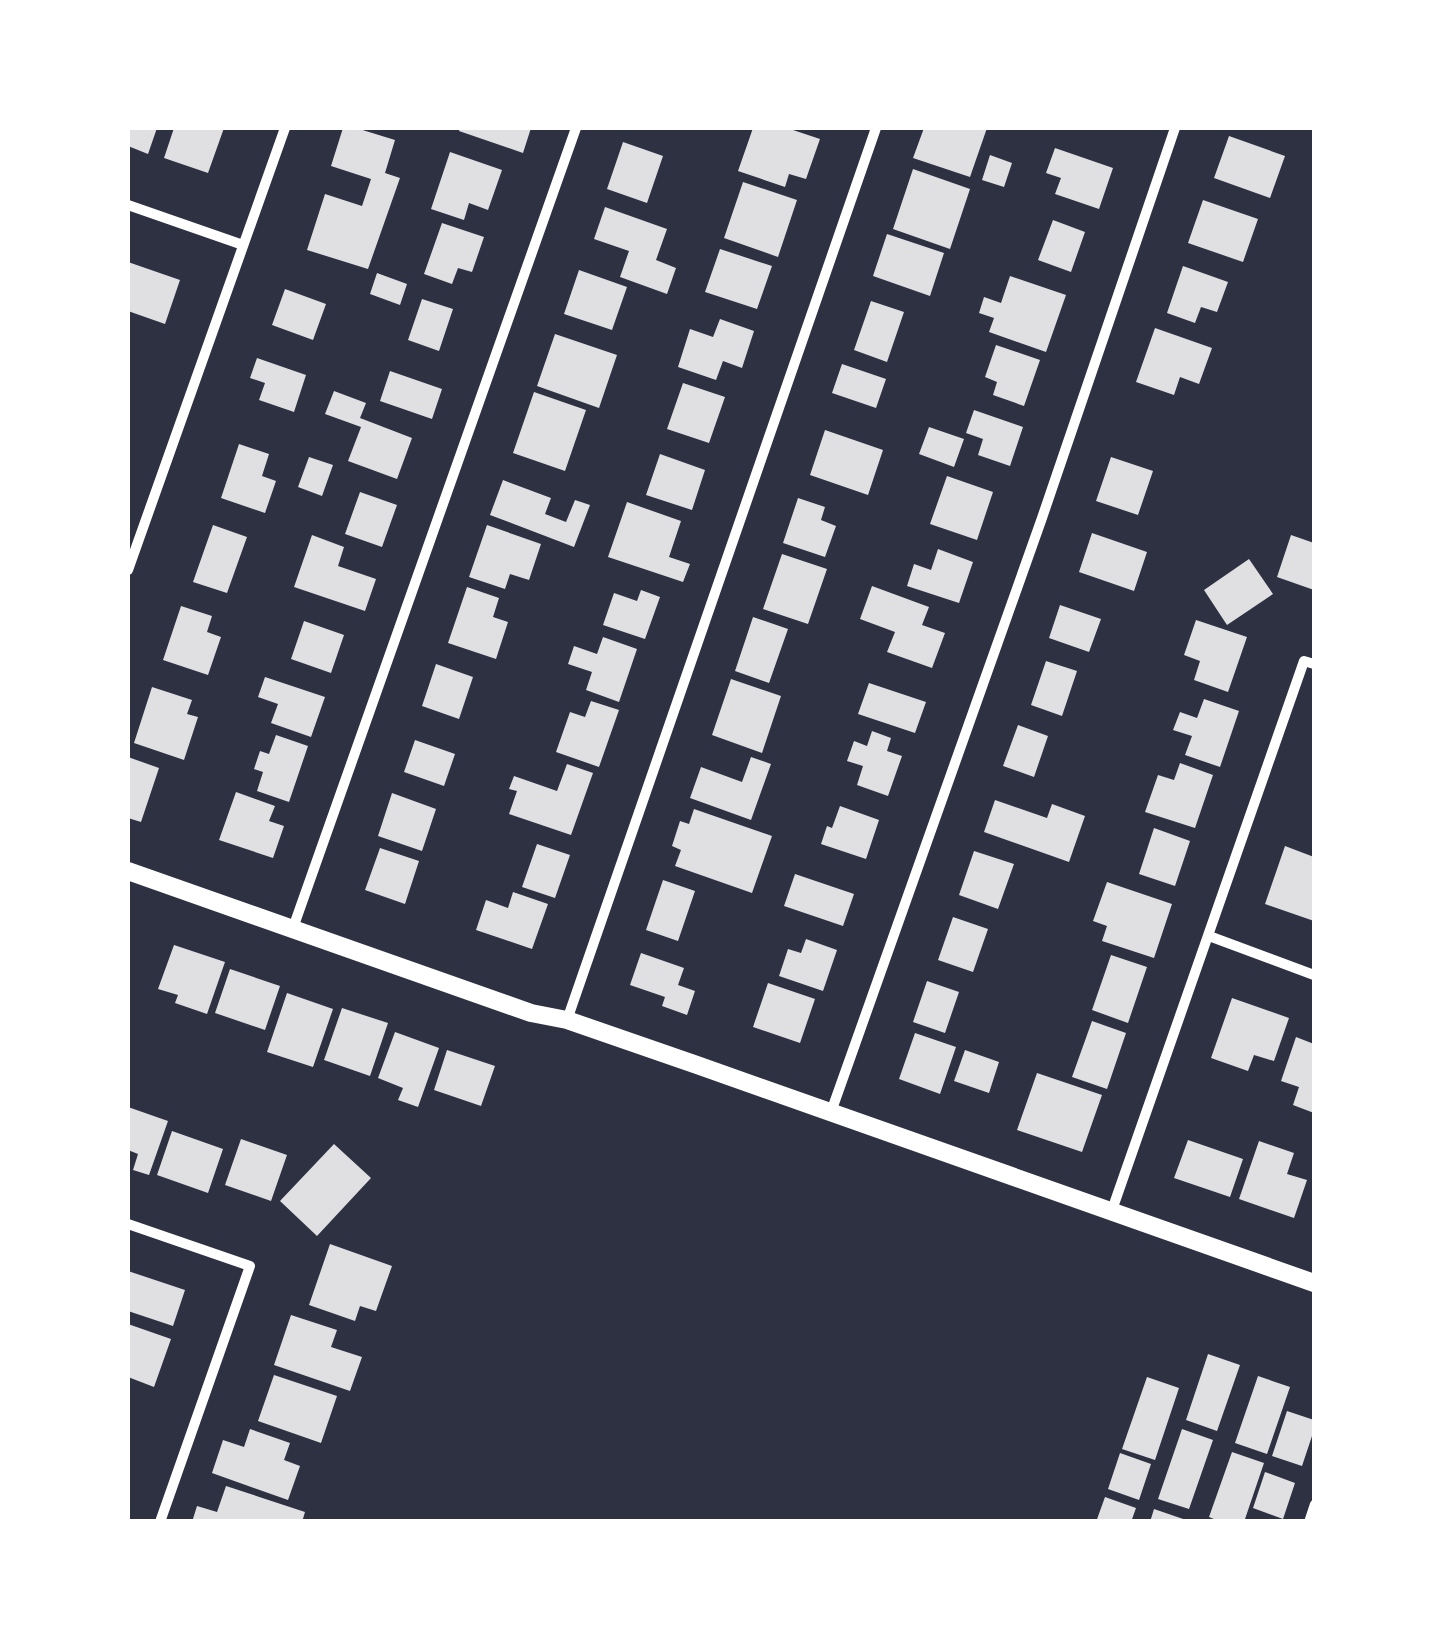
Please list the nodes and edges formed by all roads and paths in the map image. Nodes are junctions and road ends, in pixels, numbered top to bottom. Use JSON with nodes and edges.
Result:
{"nodes":[{"id":1,"x":285,"y":128,"type":"edge"},
{"id":2,"x":576,"y":128,"type":"edge"},
{"id":3,"x":876,"y":128,"type":"edge"},
{"id":4,"x":1175,"y":128,"type":"edge"},
{"id":5,"x":128,"y":205,"type":"edge"},
{"id":6,"x":243,"y":245,"type":"junction"},
{"id":7,"x":128,"y":526,"type":"edge"},
{"id":8,"x":141,"y":530,"type":"junction"},
{"id":9,"x":128,"y":570,"type":"edge"},
{"id":10,"x":1310,"y":662,"type":"edge"},
{"id":11,"x":128,"y":871,"type":"edge"},
{"id":12,"x":292,"y":928,"type":"junction"},
{"id":13,"x":1210,"y":936,"type":"junction"},
{"id":14,"x":1314,"y":975,"type":"edge"},
{"id":15,"x":567,"y":1020,"type":"junction"},
{"id":16,"x":831,"y":1112,"type":"junction"},
{"id":17,"x":1112,"y":1210,"type":"junction"},
{"id":18,"x":128,"y":1224,"type":"edge"},
{"id":19,"x":1314,"y":1283,"type":"edge"},
{"id":20,"x":1314,"y":1504,"type":"edge"},
{"id":21,"x":160,"y":1522,"type":"edge"},
{"id":22,"x":1308,"y":1522,"type":"edge"}],
"edges":[{"from":1,"to":6,"type":"street"},
{"from":2,"to":12,"type":"street"},
{"from":3,"to":15,"type":"street"},
{"from":4,"to":16,"type":"street"},
{"from":5,"to":6,"type":"street"},
{"from":6,"to":8,"type":"street"},
{"from":7,"to":8,"type":"street"},
{"from":8,"to":9,"type":"street"},
{"from":10,"to":13,"type":"street"},
{"from":11,"to":12,"type":"street"},
{"from":12,"to":15,"type":"street"},
{"from":13,"to":14,"type":"street"},
{"from":13,"to":17,"type":"street"},
{"from":15,"to":16,"type":"street"},
{"from":16,"to":17,"type":"street"},
{"from":17,"to":19,"type":"street"},
{"from":18,"to":21,"type":"street"},
{"from":20,"to":22,"type":"lane"}]}
